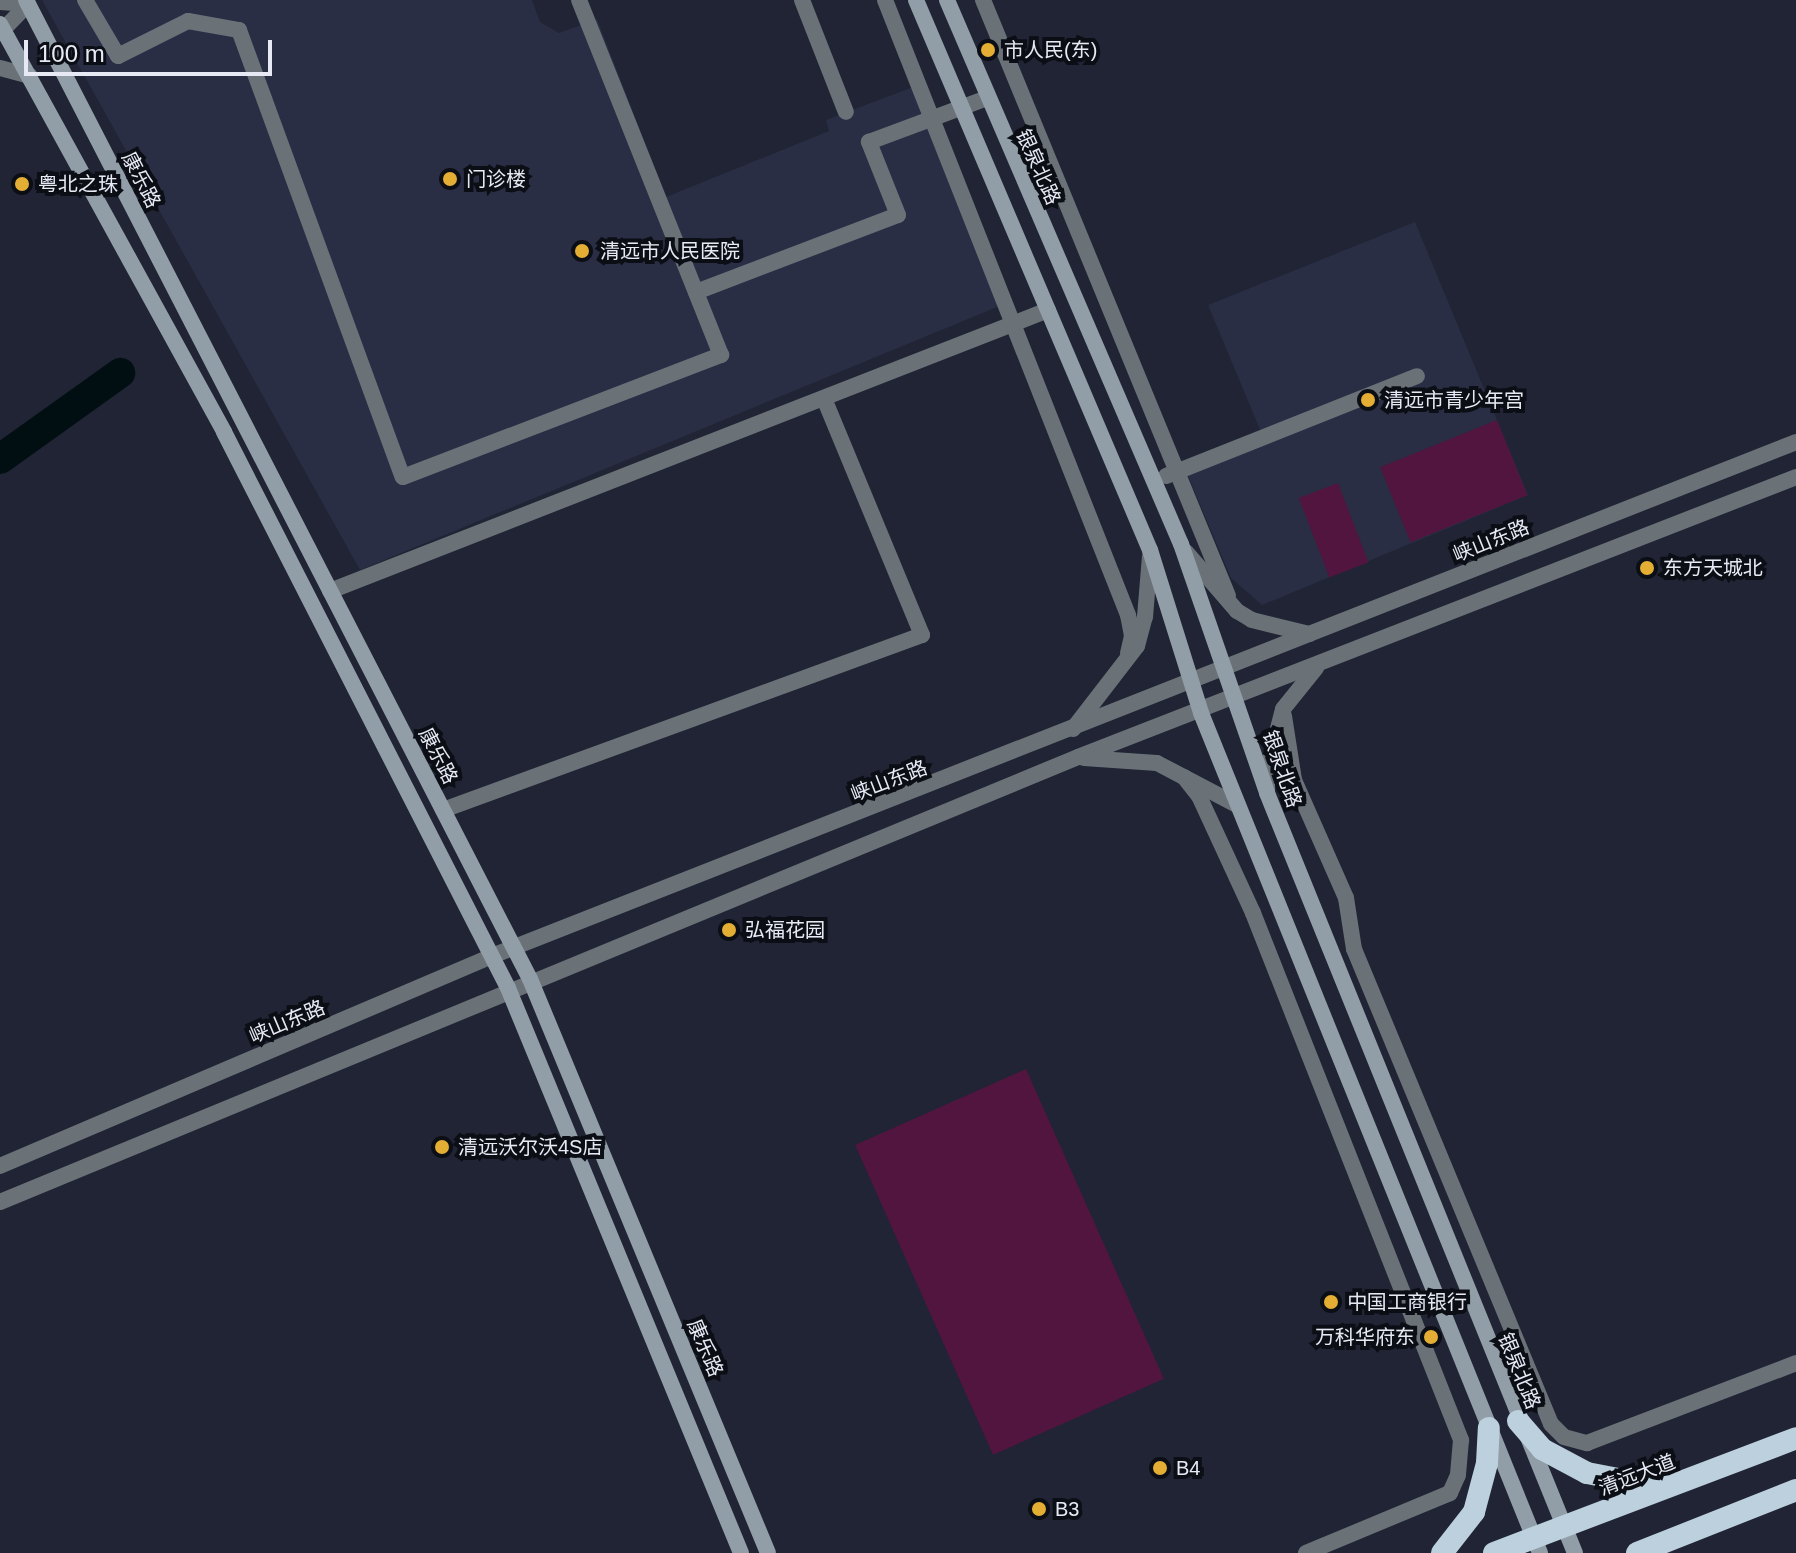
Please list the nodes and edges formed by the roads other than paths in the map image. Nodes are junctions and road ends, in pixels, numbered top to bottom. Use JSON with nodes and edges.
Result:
{"nodes":[{"id":1,"x":85,"y":0,"type":"edge"},
{"id":2,"x":579,"y":0,"type":"edge"},
{"id":3,"x":802,"y":0,"type":"edge"},
{"id":4,"x":885,"y":0,"type":"edge"},
{"id":5,"x":916,"y":0,"type":"edge"},
{"id":6,"x":947,"y":0,"type":"edge"},
{"id":7,"x":983,"y":0,"type":"edge"},
{"id":8,"x":0,"y":2,"type":"edge"},
{"id":9,"x":27,"y":2,"type":"edge"},
{"id":10,"x":1,"y":29,"type":"edge"},
{"id":11,"x":0,"y":68,"type":"edge"},
{"id":12,"x":30,"y":76,"type":"junction"},
{"id":13,"x":987,"y":98,"type":"junction"},
{"id":14,"x":959,"y":109,"type":"junction"},
{"id":15,"x":846,"y":112,"type":"dead end"},
{"id":16,"x":933,"y":118,"type":"junction"},
{"id":17,"x":696,"y":292,"type":"junction"},
{"id":18,"x":1048,"y":310,"type":"junction"},
{"id":19,"x":1016,"y":324,"type":"junction"},
{"id":20,"x":1417,"y":376,"type":"dead end"},
{"id":21,"x":824,"y":398,"type":"junction"},
{"id":22,"x":1796,"y":442,"type":"edge"},
{"id":23,"x":1175,"y":473,"type":"junction"},
{"id":24,"x":1796,"y":477,"type":"edge"},
{"id":25,"x":1153,"y":480,"type":"junction"},
{"id":26,"x":1181,"y":544,"type":"junction"},
{"id":27,"x":1150,"y":550,"type":"junction"},
{"id":28,"x":330,"y":591,"type":"junction"},
{"id":29,"x":1252,"y":620,"type":"junction"},
{"id":30,"x":1309,"y":634,"type":"junction"},
{"id":31,"x":1125,"y":663,"type":"junction"},
{"id":32,"x":1316,"y":667,"type":"junction"},
{"id":33,"x":1226,"y":668,"type":"junction"},
{"id":34,"x":1190,"y":684,"type":"junction"},
{"id":35,"x":1237,"y":697,"type":"junction"},
{"id":36,"x":1283,"y":709,"type":"junction"},
{"id":37,"x":1201,"y":713,"type":"junction"},
{"id":38,"x":1071,"y":731,"type":"junction"},
{"id":39,"x":1078,"y":757,"type":"junction"},
{"id":40,"x":1181,"y":772,"type":"junction"},
{"id":41,"x":1267,"y":793,"type":"junction"},
{"id":42,"x":1237,"y":805,"type":"junction"},
{"id":43,"x":443,"y":810,"type":"junction"},
{"id":44,"x":514,"y":948,"type":"junction"},
{"id":45,"x":492,"y":956,"type":"junction"},
{"id":46,"x":530,"y":979,"type":"junction"},
{"id":47,"x":508,"y":988,"type":"junction"},
{"id":48,"x":0,"y":1166,"type":"edge"},
{"id":49,"x":0,"y":1202,"type":"edge"},
{"id":50,"x":1796,"y":1363,"type":"edge"},
{"id":51,"x":1518,"y":1421,"type":"junction"},
{"id":52,"x":1489,"y":1428,"type":"junction"},
{"id":53,"x":1796,"y":1438,"type":"edge"},
{"id":54,"x":1695,"y":1479,"type":"junction"},
{"id":55,"x":1796,"y":1490,"type":"edge"},
{"id":56,"x":1561,"y":1528,"type":"junction"},
{"id":57,"x":1537,"y":1546,"type":"edge"},
{"id":58,"x":741,"y":1553,"type":"edge"},
{"id":59,"x":768,"y":1553,"type":"edge"},
{"id":60,"x":1306,"y":1553,"type":"edge"},
{"id":61,"x":1442,"y":1553,"type":"edge"},
{"id":62,"x":1494,"y":1553,"type":"edge"},
{"id":63,"x":1575,"y":1553,"type":"edge"},
{"id":64,"x":1637,"y":1553,"type":"edge"}],
"edges":[{"from":1,"to":17,"type":"street"},
{"from":2,"to":17,"type":"street"},
{"from":3,"to":15,"type":"street"},
{"from":4,"to":16,"type":"street"},
{"from":5,"to":14,"type":"main road"},
{"from":6,"to":13,"type":"main road","name":"银泉北路"},
{"from":7,"to":23,"type":"street","name":"银泉北路"},
{"from":8,"to":9,"type":"street"},
{"from":9,"to":10,"type":"street"},
{"from":9,"to":28,"type":"main road","name":"康乐路"},
{"from":10,"to":12,"type":"main road"},
{"from":11,"to":12,"type":"street"},
{"from":12,"to":45,"type":"main road"},
{"from":13,"to":14,"type":"street"},
{"from":13,"to":25,"type":"main road","name":"银泉北路"},
{"from":14,"to":16,"type":"street"},
{"from":14,"to":18,"type":"main road"},
{"from":16,"to":17,"type":"street"},
{"from":16,"to":19,"type":"street"},
{"from":18,"to":19,"type":"street"},
{"from":18,"to":27,"type":"main road"},
{"from":19,"to":21,"type":"street"},
{"from":19,"to":31,"type":"street"},
{"from":20,"to":23,"type":"street"},
{"from":21,"to":28,"type":"street"},
{"from":21,"to":43,"type":"street"},
{"from":22,"to":30,"type":"street","name":"峡山东路"},
{"from":23,"to":25,"type":"street"},
{"from":23,"to":29,"type":"street","name":"银泉北路"},
{"from":24,"to":32,"type":"street"},
{"from":25,"to":26,"type":"main road","name":"银泉北路"},
{"from":26,"to":29,"type":"street"},
{"from":26,"to":33,"type":"main road","name":"银泉北路"},
{"from":27,"to":31,"type":"street"},
{"from":27,"to":34,"type":"main road"},
{"from":28,"to":43,"type":"main road","name":"康乐路"},
{"from":29,"to":30,"type":"street"},
{"from":30,"to":33,"type":"street","name":"峡山东路"},
{"from":31,"to":38,"type":"street"},
{"from":32,"to":35,"type":"street"},
{"from":32,"to":36,"type":"street"},
{"from":33,"to":34,"type":"street","name":"峡山东路"},
{"from":33,"to":35,"type":"main road","name":"银泉北路"},
{"from":34,"to":37,"type":"main road"},
{"from":34,"to":38,"type":"street","name":"峡山东路"},
{"from":35,"to":37,"type":"street"},
{"from":35,"to":41,"type":"main road","name":"银泉北路"},
{"from":36,"to":41,"type":"street"},
{"from":36,"to":50,"type":"street","name":"银泉北路"},
{"from":37,"to":39,"type":"street"},
{"from":37,"to":42,"type":"main road"},
{"from":38,"to":44,"type":"street","name":"峡山东路"},
{"from":39,"to":40,"type":"street"},
{"from":39,"to":46,"type":"street"},
{"from":40,"to":42,"type":"street"},
{"from":40,"to":60,"type":"street"},
{"from":41,"to":51,"type":"main road","name":"银泉北路"},
{"from":42,"to":52,"type":"main road"},
{"from":43,"to":44,"type":"main road","name":"康乐路"},
{"from":44,"to":45,"type":"street","name":"峡山东路"},
{"from":44,"to":46,"type":"main road","name":"康乐路"},
{"from":45,"to":47,"type":"main road"},
{"from":45,"to":48,"type":"street","name":"峡山东路"},
{"from":46,"to":47,"type":"street"},
{"from":46,"to":59,"type":"main road","name":"康乐路"},
{"from":47,"to":49,"type":"street"},
{"from":47,"to":58,"type":"main road"},
{"from":51,"to":54,"type":"highway"},
{"from":51,"to":56,"type":"main road","name":"银泉北路"},
{"from":52,"to":57,"type":"main road"},
{"from":52,"to":61,"type":"highway"},
{"from":53,"to":54,"type":"highway","name":"清远大道"},
{"from":54,"to":56,"type":"highway","name":"清远大道"},
{"from":55,"to":64,"type":"highway"},
{"from":56,"to":57,"type":"highway","name":"清远大道"},
{"from":56,"to":63,"type":"main road","name":"银泉北路"},
{"from":57,"to":62,"type":"highway","name":"清远大道"}]}
